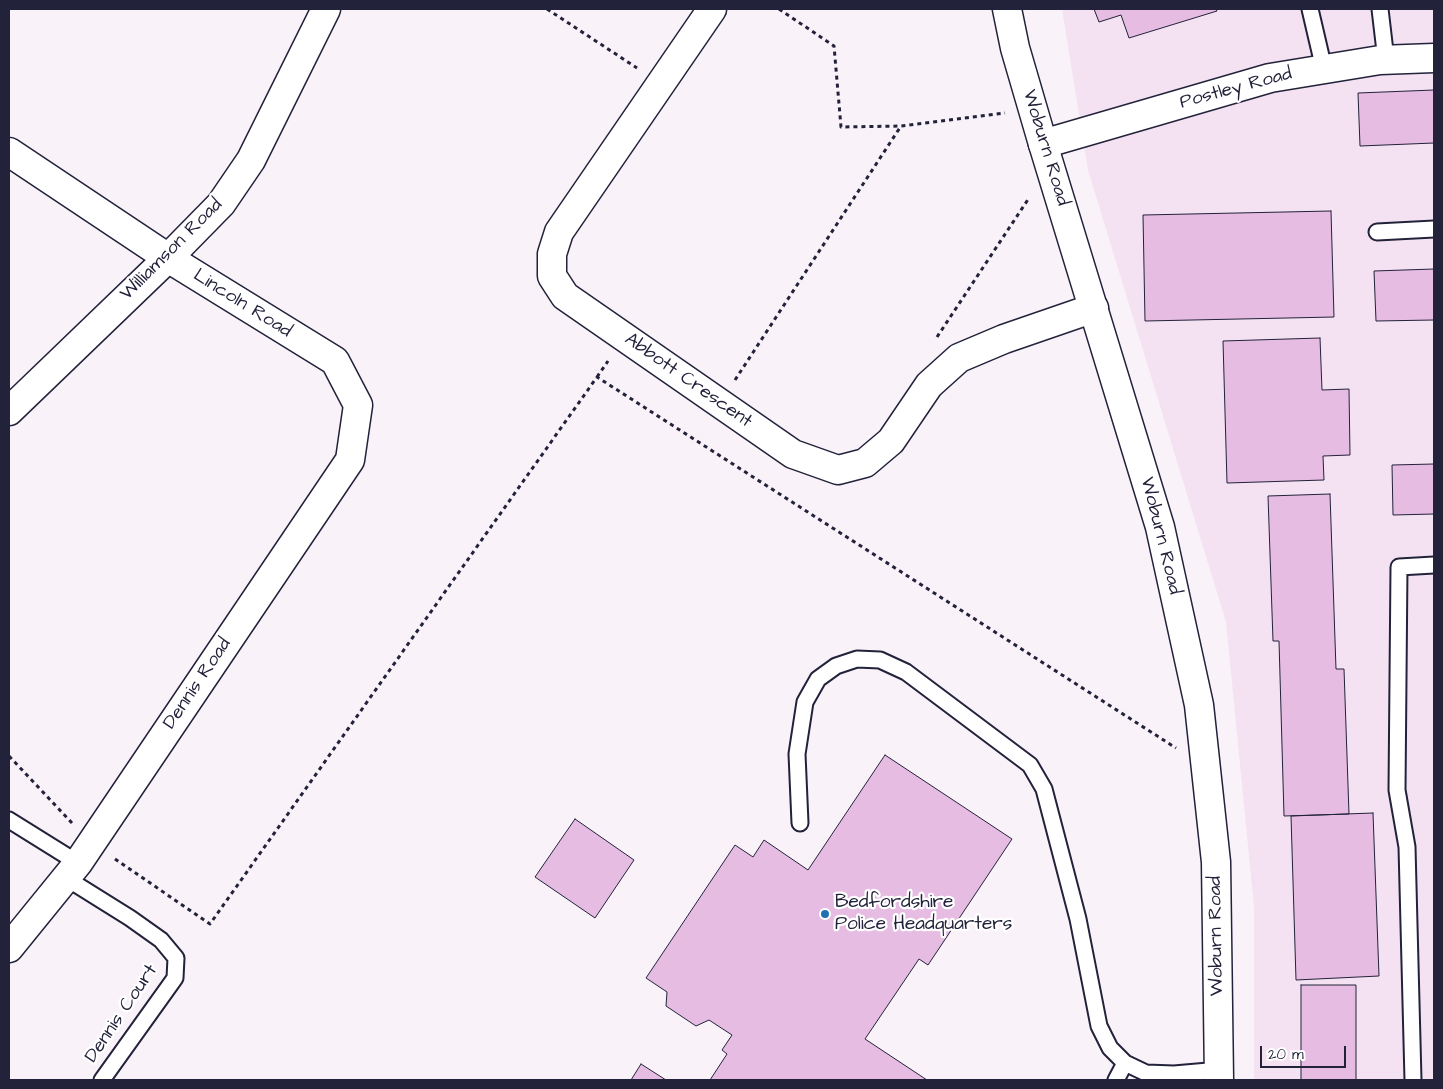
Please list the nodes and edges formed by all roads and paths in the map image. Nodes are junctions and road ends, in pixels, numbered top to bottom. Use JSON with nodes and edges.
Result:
{"nodes":[{"id":1,"x":326,"y":9,"type":"edge"},
{"id":2,"x":547,"y":9,"type":"edge"},
{"id":3,"x":712,"y":9,"type":"edge"},
{"id":4,"x":779,"y":9,"type":"edge"},
{"id":5,"x":1007,"y":9,"type":"edge"},
{"id":6,"x":1310,"y":9,"type":"edge"},
{"id":7,"x":1380,"y":9,"type":"edge"},
{"id":8,"x":1434,"y":58,"type":"edge"},
{"id":9,"x":1386,"y":60,"type":"junction"},
{"id":10,"x":1324,"y":69,"type":"junction"},
{"id":11,"x":661,"y":83,"type":"junction"},
{"id":12,"x":1033,"y":110,"type":"junction"},
{"id":13,"x":901,"y":126,"type":"junction"},
{"id":14,"x":9,"y":152,"type":"edge"},
{"id":15,"x":1046,"y":155,"type":"junction"},
{"id":16,"x":1434,"y":229,"type":"edge"},
{"id":17,"x":1377,"y":232,"type":"dead end"},
{"id":18,"x":168,"y":258,"type":"junction"},
{"id":19,"x":1094,"y":308,"type":"junction"},
{"id":20,"x":936,"y":340,"type":"dead end"},
{"id":21,"x":720,"y":404,"type":"junction"},
{"id":22,"x":358,"y":405,"type":"joint"},
{"id":23,"x":9,"y":411,"type":"edge"},
{"id":24,"x":1434,"y":565,"type":"edge"},
{"id":25,"x":9,"y":756,"type":"edge"},
{"id":26,"x":1206,"y":768,"type":"junction"},
{"id":27,"x":9,"y":820,"type":"edge"},
{"id":28,"x":800,"y":823,"type":"dead end"},
{"id":29,"x":78,"y":861,"type":"junction"},
{"id":30,"x":9,"y":948,"type":"edge"},
{"id":31,"x":1125,"y":1063,"type":"junction"},
{"id":32,"x":1219,"y":1075,"type":"edge"},
{"id":33,"x":102,"y":1080,"type":"edge"},
{"id":34,"x":1116,"y":1080,"type":"edge"},
{"id":35,"x":1413,"y":1080,"type":"edge"}],
"edges":[{"from":1,"to":18,"type":"street","name":"Williamson Road"},
{"from":2,"to":11,"type":"path"},
{"from":3,"to":11,"type":"street","name":"Abbott Crescent"},
{"from":4,"to":13,"type":"path"},
{"from":5,"to":12,"type":"street","name":"Woburn Road"},
{"from":6,"to":10,"type":"lane"},
{"from":7,"to":9,"type":"lane"},
{"from":8,"to":9,"type":"street","name":"Postley Road"},
{"from":9,"to":10,"type":"street","name":"Postley Road"},
{"from":10,"to":15,"type":"street","name":"Postley Road"},
{"from":11,"to":21,"type":"street","name":"Abbott Crescent"},
{"from":12,"to":13,"type":"path"},
{"from":12,"to":15,"type":"street","name":"Woburn Road"},
{"from":13,"to":21,"type":"path"},
{"from":14,"to":18,"type":"street","name":"Lincoln Road"},
{"from":15,"to":19,"type":"street","name":"Woburn Road"},
{"from":15,"to":20,"type":"path"},
{"from":16,"to":17,"type":"lane"},
{"from":18,"to":22,"type":"street","name":"Lincoln Road"},
{"from":18,"to":23,"type":"street","name":"Williamson Road"},
{"from":19,"to":21,"type":"street","name":"Abbott Crescent"},
{"from":19,"to":26,"type":"street","name":"Woburn Road"},
{"from":22,"to":29,"type":"street","name":"Dennis Road"},
{"from":24,"to":35,"type":"lane"},
{"from":25,"to":29,"type":"path"},
{"from":26,"to":29,"type":"path"},
{"from":26,"to":32,"type":"street","name":"Woburn Road"},
{"from":27,"to":29,"type":"lane","name":"Dennis Court"},
{"from":28,"to":31,"type":"lane"},
{"from":29,"to":30,"type":"street","name":"Dennis Road"},
{"from":29,"to":33,"type":"lane","name":"Dennis Court"},
{"from":31,"to":32,"type":"lane"},
{"from":31,"to":34,"type":"lane"}]}
